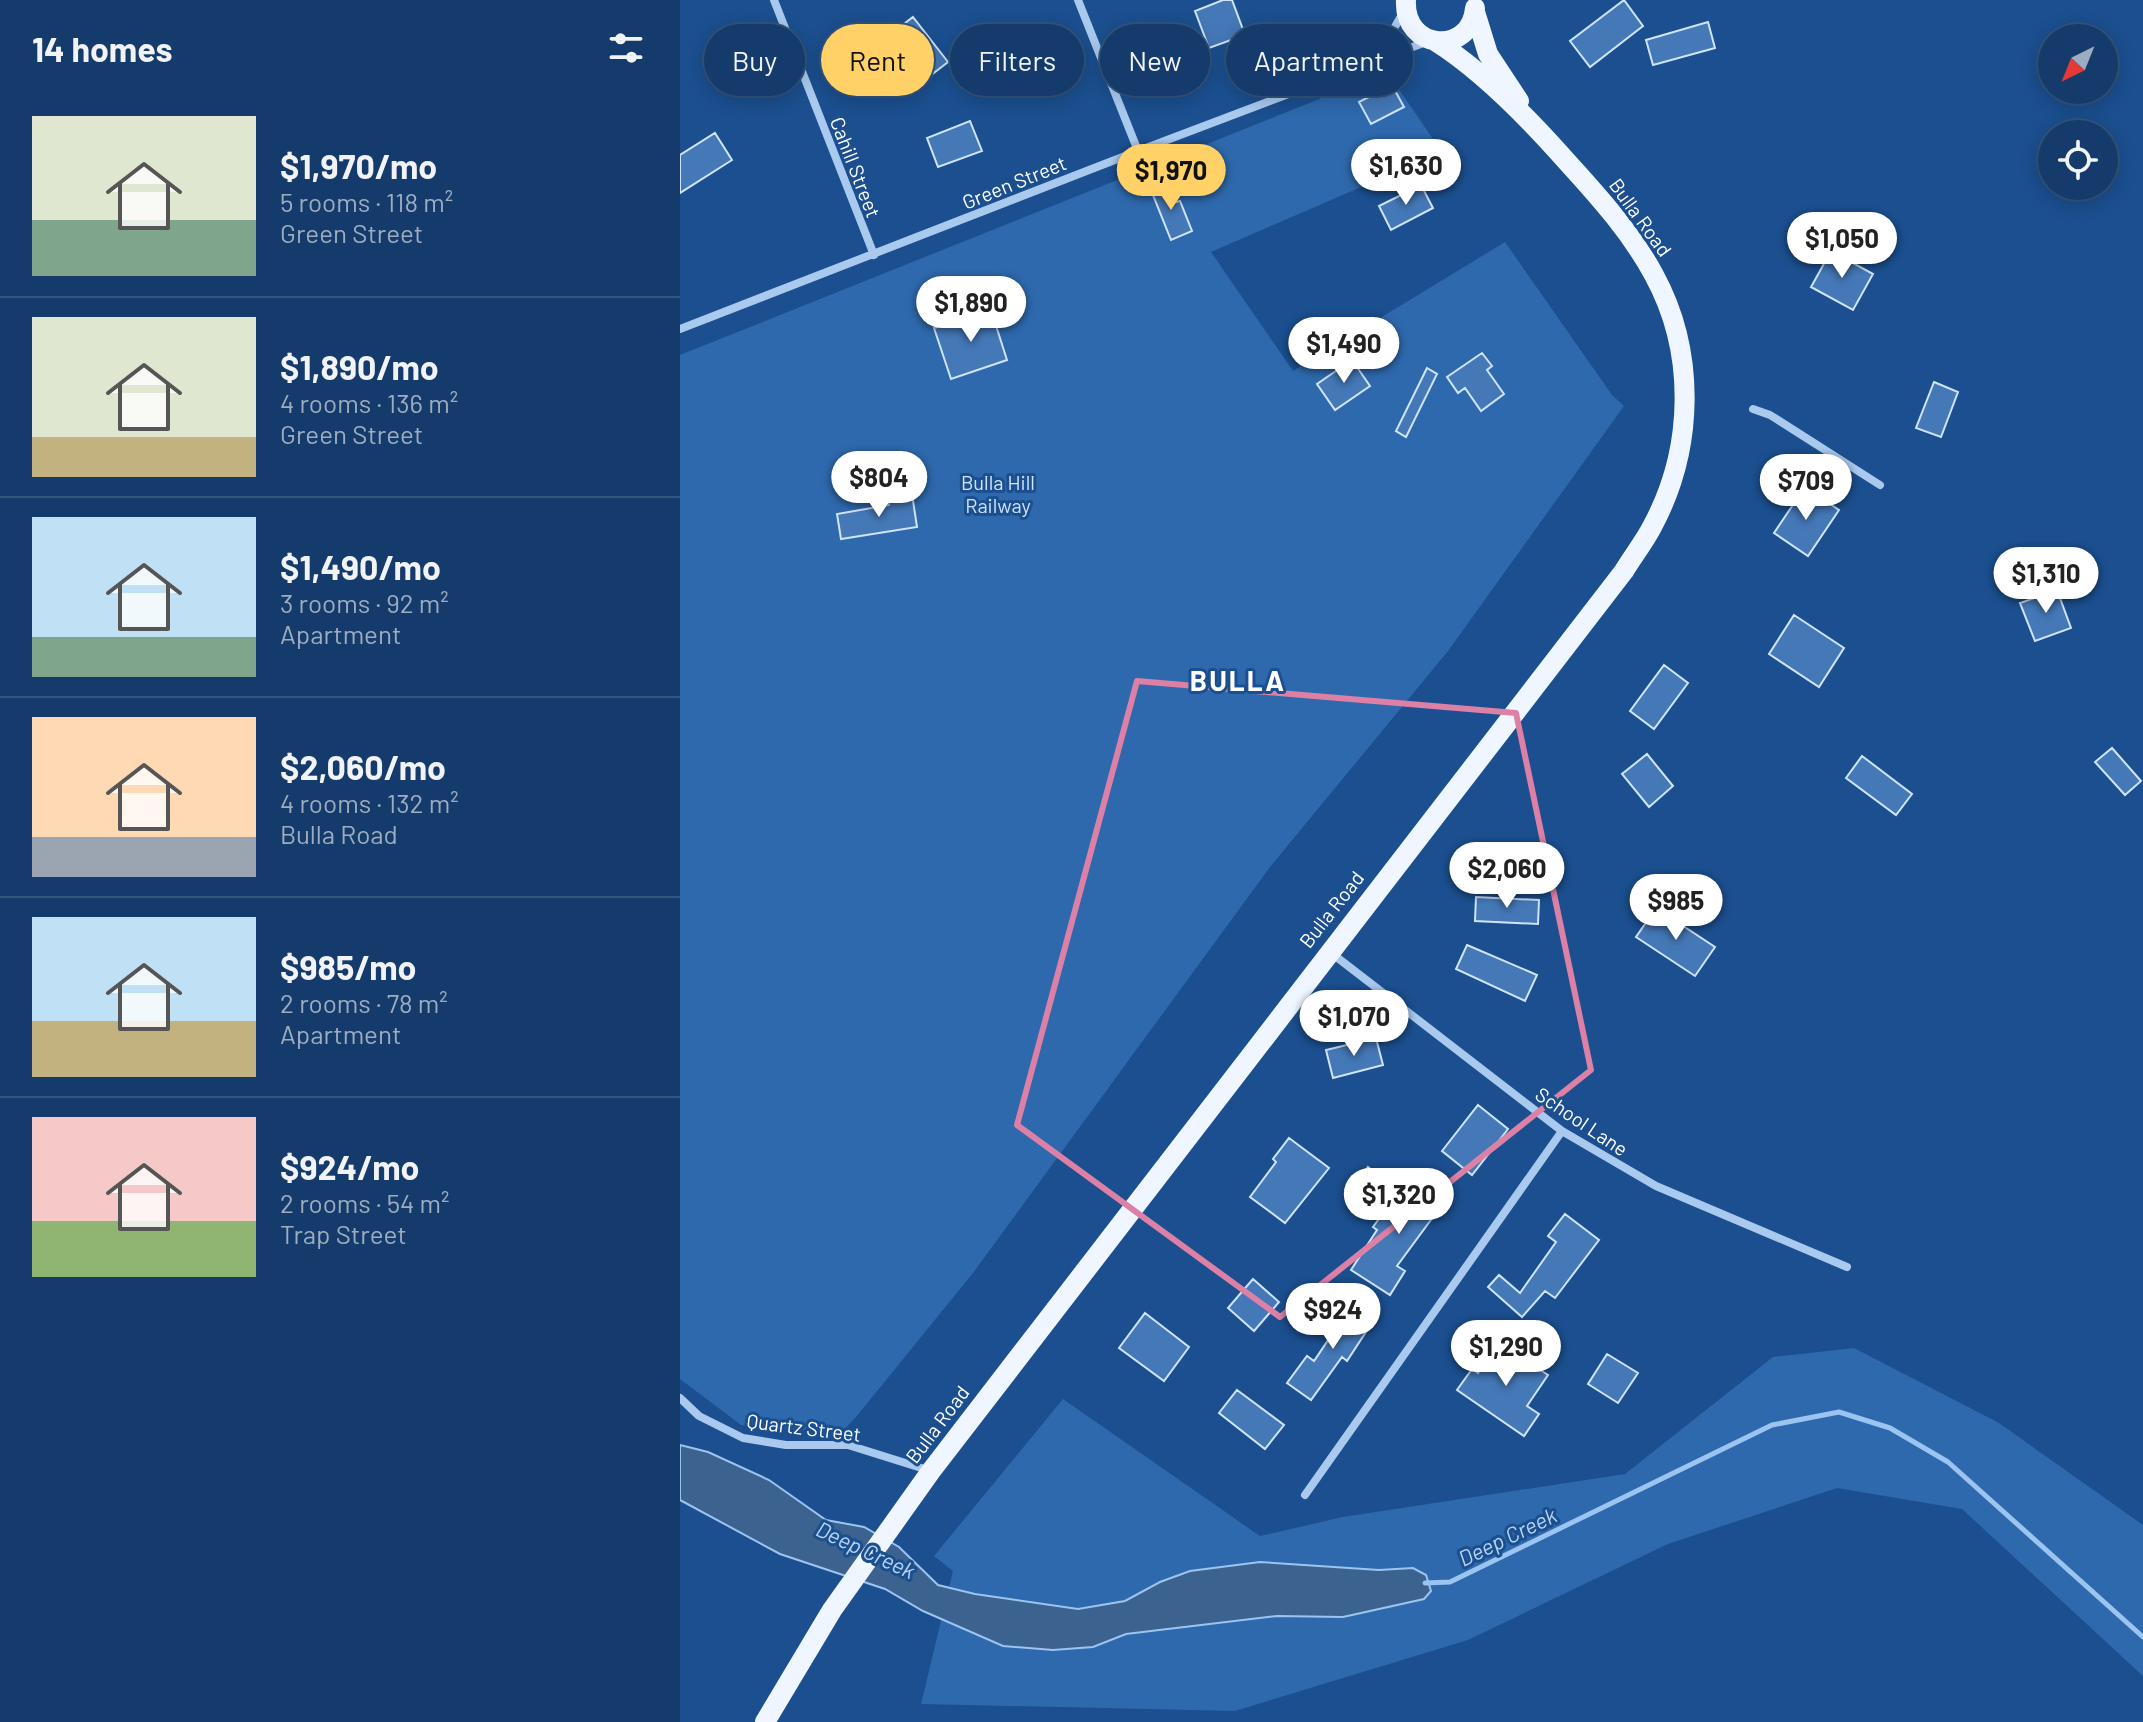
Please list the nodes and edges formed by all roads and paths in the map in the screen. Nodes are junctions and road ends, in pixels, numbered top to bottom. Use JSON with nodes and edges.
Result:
{"nodes":[{"id":1,"x":774,"y":0,"type":"edge"},
{"id":2,"x":1078,"y":0,"type":"edge"},
{"id":3,"x":1405,"y":3,"type":"edge"},
{"id":4,"x":1475,"y":6,"type":"edge"},
{"id":5,"x":1395,"y":24,"type":"edge"},
{"id":6,"x":1433,"y":41,"type":"junction"},
{"id":7,"x":1413,"y":48,"type":"edge"},
{"id":8,"x":1282,"y":96,"type":"edge"},
{"id":9,"x":1542,"y":133,"type":"junction"},
{"id":10,"x":1138,"y":151,"type":"junction"},
{"id":11,"x":874,"y":255,"type":"junction"},
{"id":12,"x":680,"y":329,"type":"edge"},
{"id":13,"x":1753,"y":409,"type":"dead end"},
{"id":14,"x":1880,"y":485,"type":"dead end"},
{"id":15,"x":1329,"y":951,"type":"junction"},
{"id":16,"x":1562,"y":1131,"type":"junction"},
{"id":17,"x":1847,"y":1267,"type":"dead end"},
{"id":18,"x":680,"y":1398,"type":"edge"},
{"id":19,"x":931,"y":1471,"type":"junction"},
{"id":20,"x":1305,"y":1495,"type":"dead end"},
{"id":21,"x":765,"y":1722,"type":"edge"}],
"edges":[{"from":1,"to":11,"type":"street","name":"Cahill Street"},
{"from":2,"to":10,"type":"street"},
{"from":3,"to":5,"type":"street","name":"Green Street"},
{"from":3,"to":6,"type":"main road","name":"Bulla Road"},
{"from":4,"to":6,"type":"main road"},
{"from":4,"to":9,"type":"main road","name":"Bulla Road"},
{"from":6,"to":7,"type":"street","name":"Green Street"},
{"from":6,"to":9,"type":"main road","name":"Bulla Road"},
{"from":8,"to":10,"type":"street","name":"Green Street"},
{"from":9,"to":15,"type":"main road","name":"Bulla Road"},
{"from":10,"to":11,"type":"street","name":"Green Street"},
{"from":11,"to":12,"type":"street","name":"Green Street"},
{"from":13,"to":14,"type":"street"},
{"from":15,"to":16,"type":"street","name":"School Lane"},
{"from":15,"to":19,"type":"main road","name":"Bulla Road"},
{"from":16,"to":17,"type":"street","name":"School Lane"},
{"from":16,"to":20,"type":"street"},
{"from":18,"to":19,"type":"street","name":"Quartz Street"},
{"from":19,"to":21,"type":"main road","name":"Bulla Road"}]}
